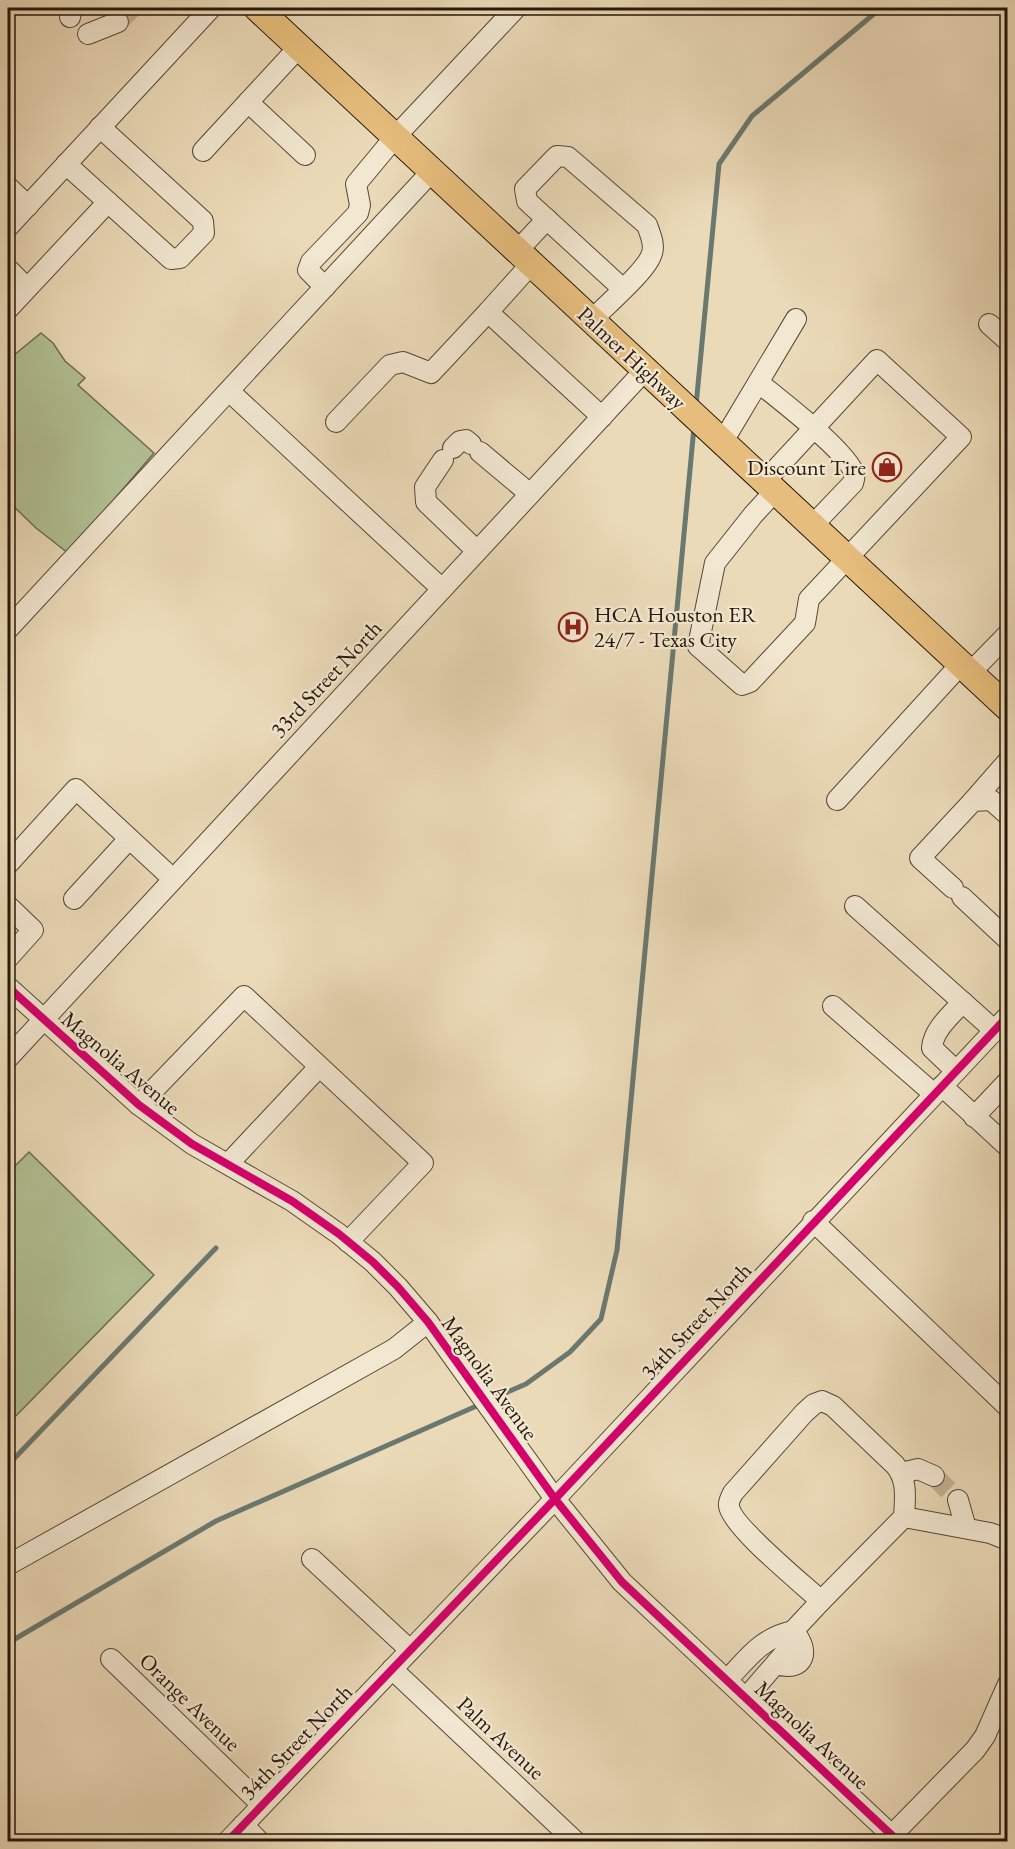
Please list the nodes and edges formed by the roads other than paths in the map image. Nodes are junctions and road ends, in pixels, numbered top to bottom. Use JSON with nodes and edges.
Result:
{"nodes":[{"id":1,"x":211,"y":8,"type":"edge"},
{"id":2,"x":257,"y":8,"type":"edge"},
{"id":3,"x":516,"y":8,"type":"edge"},
{"id":4,"x":118,"y":22,"type":"tunnel mouth"},
{"id":5,"x":88,"y":34,"type":"dead end"},
{"id":6,"x":299,"y":46,"type":"junction"},
{"id":7,"x":248,"y":102,"type":"junction"},
{"id":8,"x":100,"y":127,"type":"junction"},
{"id":9,"x":395,"y":137,"type":"junction"},
{"id":10,"x":203,"y":151,"type":"dead end"},
{"id":11,"x":305,"y":155,"type":"dead end"},
{"id":12,"x":66,"y":164,"type":"junction"},
{"id":13,"x":433,"y":170,"type":"junction"},
{"id":14,"x":8,"y":187,"type":"edge"},
{"id":15,"x":108,"y":202,"type":"junction"},
{"id":16,"x":28,"y":206,"type":"junction"},
{"id":17,"x":547,"y":219,"type":"junction"},
{"id":18,"x":8,"y":227,"type":"edge"},
{"id":19,"x":525,"y":257,"type":"junction"},
{"id":20,"x":8,"y":269,"type":"edge"},
{"id":21,"x":325,"y":287,"type":"junction"},
{"id":22,"x":27,"y":288,"type":"junction"},
{"id":23,"x":623,"y":289,"type":"junction"},
{"id":24,"x":8,"y":309,"type":"edge"},
{"id":25,"x":488,"y":312,"type":"junction"},
{"id":26,"x":796,"y":319,"type":"dead end"},
{"id":27,"x":592,"y":320,"type":"junction"},
{"id":28,"x":989,"y":324,"type":"dead end"},
{"id":29,"x":1008,"y":341,"type":"edge"},
{"id":30,"x":645,"y":370,"type":"junction"},
{"id":31,"x":759,"y":383,"type":"junction"},
{"id":32,"x":229,"y":391,"type":"junction"},
{"id":33,"x":602,"y":417,"type":"junction"},
{"id":34,"x":336,"y":422,"type":"dead end"},
{"id":35,"x":814,"y":429,"type":"junction"},
{"id":36,"x":719,"y":440,"type":"junction"},
{"id":37,"x":769,"y":487,"type":"junction"},
{"id":38,"x":530,"y":494,"type":"junction"},
{"id":39,"x":812,"y":526,"type":"junction"},
{"id":40,"x":477,"y":551,"type":"junction"},
{"id":41,"x":847,"y":559,"type":"junction"},
{"id":42,"x":442,"y":589,"type":"junction"},
{"id":43,"x":8,"y":629,"type":"edge"},
{"id":44,"x":1008,"y":634,"type":"edge"},
{"id":45,"x":966,"y":669,"type":"junction"},
{"id":46,"x":1008,"y":708,"type":"edge"},
{"id":47,"x":1008,"y":761,"type":"edge"},
{"id":48,"x":837,"y":800,"type":"dead end"},
{"id":49,"x":973,"y":801,"type":"junction"},
{"id":50,"x":1008,"y":815,"type":"edge"},
{"id":51,"x":129,"y":839,"type":"junction"},
{"id":52,"x":8,"y":864,"type":"edge"},
{"id":53,"x":173,"y":879,"type":"junction"},
{"id":54,"x":74,"y":899,"type":"dead end"},
{"id":55,"x":8,"y":906,"type":"edge"},
{"id":56,"x":855,"y":906,"type":"dead end"},
{"id":57,"x":1008,"y":940,"type":"edge"},
{"id":58,"x":8,"y":958,"type":"edge"},
{"id":59,"x":8,"y":987,"type":"edge"},
{"id":60,"x":963,"y":1002,"type":"junction"},
{"id":61,"x":833,"y":1006,"type":"dead end"},
{"id":62,"x":42,"y":1020,"type":"junction"},
{"id":63,"x":1001,"y":1023,"type":"edge"},
{"id":64,"x":8,"y":1058,"type":"edge"},
{"id":65,"x":319,"y":1066,"type":"junction"},
{"id":66,"x":956,"y":1071,"type":"junction"},
{"id":67,"x":1008,"y":1081,"type":"edge"},
{"id":68,"x":938,"y":1090,"type":"junction"},
{"id":69,"x":139,"y":1105,"type":"junction"},
{"id":70,"x":974,"y":1117,"type":"junction"},
{"id":71,"x":1007,"y":1147,"type":"edge"},
{"id":72,"x":228,"y":1164,"type":"junction"},
{"id":73,"x":813,"y":1221,"type":"junction"},
{"id":74,"x":348,"y":1242,"type":"junction"},
{"id":75,"x":428,"y":1322,"type":"junction"},
{"id":76,"x":1008,"y":1407,"type":"edge"},
{"id":77,"x":902,"y":1473,"type":"junction"},
{"id":78,"x":934,"y":1476,"type":"tunnel mouth"},
{"id":79,"x":555,"y":1499,"type":"junction"},
{"id":80,"x":958,"y":1500,"type":"tunnel mouth"},
{"id":81,"x":904,"y":1517,"type":"junction"},
{"id":82,"x":966,"y":1528,"type":"junction"},
{"id":83,"x":1008,"y":1540,"type":"edge"},
{"id":84,"x":312,"y":1559,"type":"dead end"},
{"id":85,"x":8,"y":1565,"type":"edge"},
{"id":86,"x":821,"y":1601,"type":"junction"},
{"id":87,"x":793,"y":1631,"type":"junction"},
{"id":88,"x":410,"y":1650,"type":"junction"},
{"id":89,"x":111,"y":1659,"type":"dead end"},
{"id":90,"x":392,"y":1669,"type":"junction"},
{"id":91,"x":727,"y":1680,"type":"junction"},
{"id":92,"x":1008,"y":1683,"type":"edge"},
{"id":93,"x":746,"y":1698,"type":"junction"},
{"id":94,"x":261,"y":1804,"type":"junction"},
{"id":95,"x":243,"y":1825,"type":"junction"},
{"id":96,"x":895,"y":1839,"type":"edge"},
{"id":97,"x":227,"y":1842,"type":"edge"},
{"id":98,"x":260,"y":1842,"type":"edge"},
{"id":99,"x":576,"y":1842,"type":"edge"}],
"edges":[{"from":1,"to":8,"type":"street"},
{"from":2,"to":6,"type":"main road","name":"Palmer Highway"},
{"from":3,"to":9,"type":"street"},
{"from":4,"to":5,"type":"street"},
{"from":6,"to":7,"type":"street"},
{"from":6,"to":9,"type":"main road","name":"Palmer Highway"},
{"from":7,"to":10,"type":"street"},
{"from":7,"to":11,"type":"street"},
{"from":8,"to":12,"type":"street"},
{"from":8,"to":15,"type":"street"},
{"from":9,"to":13,"type":"main road","name":"Palmer Highway"},
{"from":9,"to":21,"type":"street"},
{"from":12,"to":15,"type":"street"},
{"from":12,"to":16,"type":"street"},
{"from":13,"to":19,"type":"main road","name":"Palmer Highway"},
{"from":13,"to":21,"type":"street"},
{"from":14,"to":16,"type":"street"},
{"from":15,"to":22,"type":"street"},
{"from":16,"to":18,"type":"street"},
{"from":17,"to":19,"type":"street"},
{"from":17,"to":23,"type":"street"},
{"from":17,"to":23,"type":"street"},
{"from":19,"to":25,"type":"street"},
{"from":19,"to":27,"type":"main road","name":"Palmer Highway"},
{"from":20,"to":22,"type":"street"},
{"from":21,"to":32,"type":"street"},
{"from":22,"to":24,"type":"street"},
{"from":23,"to":27,"type":"street"},
{"from":25,"to":33,"type":"street"},
{"from":25,"to":34,"type":"street"},
{"from":26,"to":31,"type":"street"},
{"from":27,"to":30,"type":"main road","name":"Palmer Highway"},
{"from":28,"to":29,"type":"street"},
{"from":30,"to":33,"type":"street","name":"33rd Street North"},
{"from":30,"to":36,"type":"main road","name":"Palmer Highway"},
{"from":31,"to":35,"type":"street"},
{"from":31,"to":36,"type":"street"},
{"from":32,"to":42,"type":"street"},
{"from":32,"to":43,"type":"street"},
{"from":33,"to":38,"type":"street","name":"33rd Street North"},
{"from":35,"to":37,"type":"street"},
{"from":35,"to":39,"type":"street"},
{"from":35,"to":41,"type":"street"},
{"from":36,"to":37,"type":"main road","name":"Palmer Highway"},
{"from":37,"to":39,"type":"main road","name":"Palmer Highway"},
{"from":37,"to":41,"type":"street"},
{"from":38,"to":40,"type":"street","name":"33rd Street North"},
{"from":38,"to":40,"type":"street"},
{"from":39,"to":41,"type":"main road","name":"Palmer Highway"},
{"from":40,"to":42,"type":"street","name":"33rd Street North"},
{"from":41,"to":45,"type":"main road","name":"Palmer Highway"},
{"from":42,"to":53,"type":"street","name":"33rd Street North"},
{"from":44,"to":45,"type":"street"},
{"from":45,"to":46,"type":"main road","name":"Palmer Highway"},
{"from":45,"to":48,"type":"street"},
{"from":47,"to":49,"type":"street"},
{"from":49,"to":50,"type":"street"},
{"from":49,"to":57,"type":"street"},
{"from":51,"to":52,"type":"street"},
{"from":51,"to":53,"type":"street"},
{"from":51,"to":54,"type":"street"},
{"from":53,"to":62,"type":"street","name":"33rd Street North"},
{"from":55,"to":58,"type":"street"},
{"from":56,"to":60,"type":"street"},
{"from":59,"to":62,"type":"street","name":"Magnolia Avenue"},
{"from":60,"to":63,"type":"street"},
{"from":60,"to":66,"type":"street"},
{"from":61,"to":68,"type":"street"},
{"from":62,"to":64,"type":"street","name":"33rd Street North"},
{"from":62,"to":69,"type":"street","name":"Magnolia Avenue"},
{"from":63,"to":66,"type":"street","name":"34th Street North"},
{"from":65,"to":69,"type":"street"},
{"from":65,"to":72,"type":"street"},
{"from":65,"to":74,"type":"street"},
{"from":66,"to":68,"type":"street","name":"34th Street North"},
{"from":67,"to":70,"type":"street"},
{"from":68,"to":70,"type":"street"},
{"from":68,"to":73,"type":"street","name":"34th Street North"},
{"from":69,"to":72,"type":"street","name":"Magnolia Avenue"},
{"from":70,"to":71,"type":"street"},
{"from":72,"to":74,"type":"street","name":"Magnolia Avenue"},
{"from":73,"to":76,"type":"street"},
{"from":73,"to":79,"type":"street","name":"34th Street North"},
{"from":74,"to":75,"type":"street","name":"Magnolia Avenue"},
{"from":75,"to":79,"type":"street","name":"Magnolia Avenue"},
{"from":75,"to":85,"type":"street"},
{"from":77,"to":78,"type":"street"},
{"from":77,"to":81,"type":"street"},
{"from":77,"to":86,"type":"street"},
{"from":79,"to":88,"type":"street","name":"34th Street North"},
{"from":79,"to":91,"type":"street","name":"Magnolia Avenue"},
{"from":80,"to":82,"type":"street"},
{"from":81,"to":82,"type":"street"},
{"from":81,"to":86,"type":"street"},
{"from":82,"to":83,"type":"street"},
{"from":84,"to":88,"type":"street"},
{"from":86,"to":87,"type":"street"},
{"from":87,"to":91,"type":"street"},
{"from":87,"to":93,"type":"street"},
{"from":88,"to":90,"type":"street","name":"34th Street North"},
{"from":89,"to":94,"type":"street","name":"Orange Avenue"},
{"from":90,"to":94,"type":"street","name":"34th Street North"},
{"from":90,"to":99,"type":"street","name":"Palm Avenue"},
{"from":91,"to":93,"type":"street","name":"Magnolia Avenue"},
{"from":92,"to":96,"type":"street"},
{"from":93,"to":96,"type":"street","name":"Magnolia Avenue"},
{"from":94,"to":95,"type":"street","name":"34th Street North"},
{"from":95,"to":97,"type":"street","name":"34th Street North"},
{"from":95,"to":98,"type":"street"}]}
